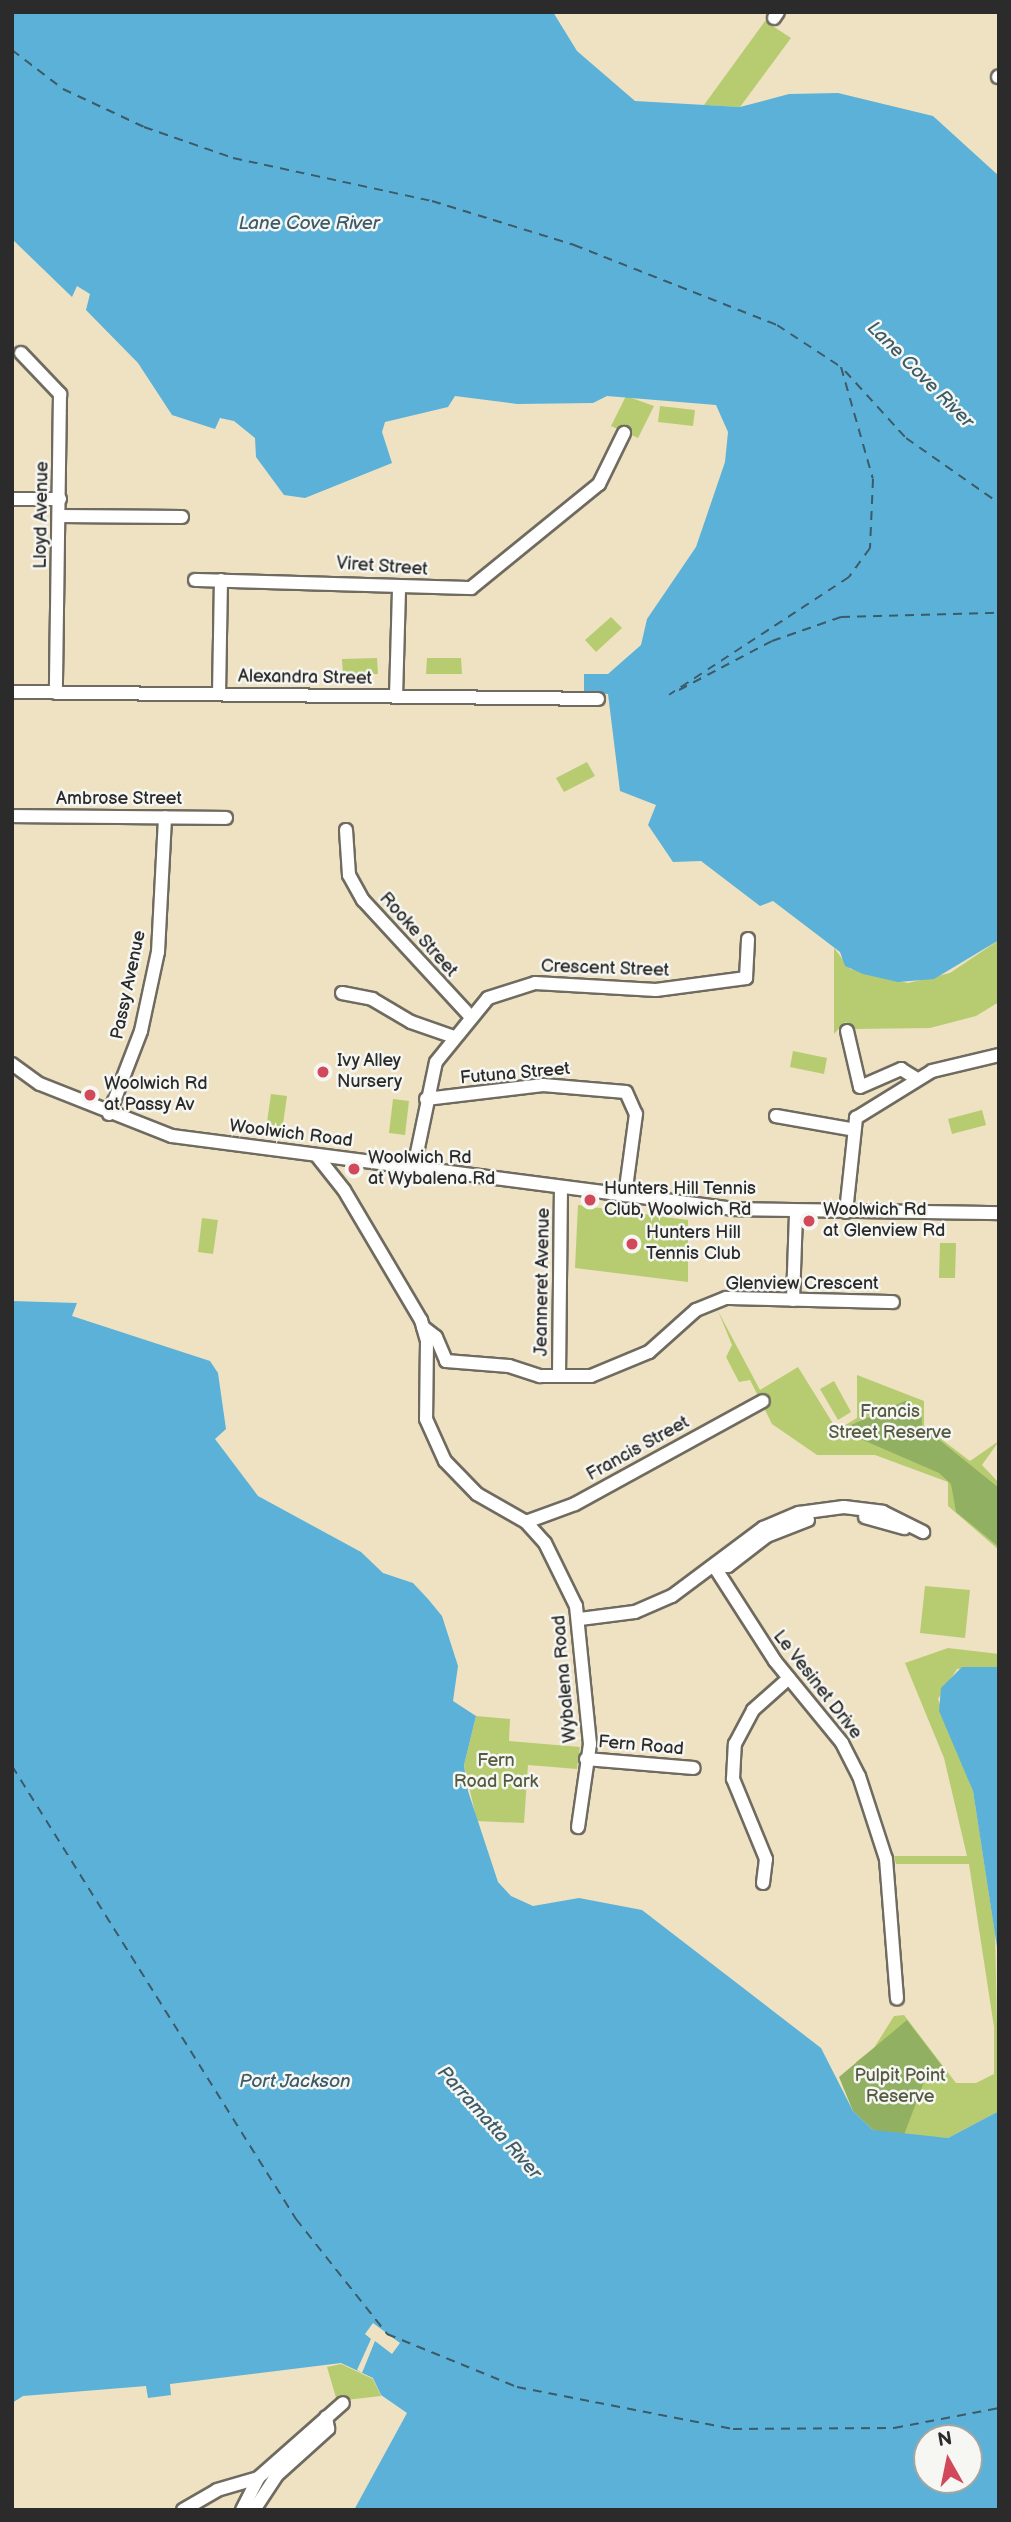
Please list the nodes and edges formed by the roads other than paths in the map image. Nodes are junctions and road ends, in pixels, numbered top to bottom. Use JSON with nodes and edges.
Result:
{"nodes":[{"id":1,"x":21,"y":353,"type":"dead end"},
{"id":2,"x":624,"y":433,"type":"dead end"},
{"id":3,"x":12,"y":499,"type":"edge"},
{"id":4,"x":60,"y":499,"type":"junction"},
{"id":5,"x":60,"y":516,"type":"junction"},
{"id":6,"x":182,"y":517,"type":"dead end"},
{"id":7,"x":195,"y":580,"type":"dead end"},
{"id":8,"x":221,"y":580,"type":"junction"},
{"id":9,"x":399,"y":589,"type":"junction"},
{"id":10,"x":12,"y":692,"type":"edge"},
{"id":11,"x":56,"y":693,"type":"junction"},
{"id":12,"x":219,"y":694,"type":"junction"},
{"id":13,"x":396,"y":697,"type":"junction"},
{"id":14,"x":598,"y":699,"type":"dead end"},
{"id":15,"x":12,"y":816,"type":"edge"},
{"id":16,"x":165,"y":817,"type":"junction"},
{"id":17,"x":226,"y":818,"type":"dead end"},
{"id":18,"x":346,"y":830,"type":"dead end"},
{"id":19,"x":748,"y":939,"type":"dead end"},
{"id":20,"x":342,"y":993,"type":"dead end"},
{"id":21,"x":469,"y":1015,"type":"junction"},
{"id":22,"x":847,"y":1031,"type":"dead end"},
{"id":23,"x":454,"y":1037,"type":"junction"},
{"id":24,"x":999,"y":1055,"type":"edge"},
{"id":25,"x":12,"y":1064,"type":"edge"},
{"id":26,"x":917,"y":1079,"type":"junction"},
{"id":27,"x":426,"y":1099,"type":"junction"},
{"id":28,"x":109,"y":1114,"type":"junction"},
{"id":29,"x":776,"y":1116,"type":"dead end"},
{"id":30,"x":850,"y":1129,"type":"junction"},
{"id":31,"x":317,"y":1156,"type":"junction"},
{"id":32,"x":414,"y":1167,"type":"junction"},
{"id":33,"x":561,"y":1188,"type":"junction"},
{"id":34,"x":625,"y":1195,"type":"junction"},
{"id":35,"x":796,"y":1212,"type":"junction"},
{"id":36,"x":846,"y":1212,"type":"junction"},
{"id":37,"x":999,"y":1213,"type":"edge"},
{"id":38,"x":793,"y":1300,"type":"junction"},
{"id":39,"x":893,"y":1302,"type":"dead end"},
{"id":40,"x":423,"y":1327,"type":"junction"},
{"id":41,"x":559,"y":1376,"type":"junction"},
{"id":42,"x":764,"y":1401,"type":"dead end"},
{"id":43,"x":526,"y":1522,"type":"junction"},
{"id":44,"x":714,"y":1566,"type":"junction"},
{"id":45,"x":580,"y":1619,"type":"junction"},
{"id":46,"x":789,"y":1678,"type":"junction"},
{"id":47,"x":586,"y":1759,"type":"junction"},
{"id":48,"x":694,"y":1768,"type":"dead end"},
{"id":49,"x":578,"y":1827,"type":"dead end"},
{"id":50,"x":763,"y":1883,"type":"dead end"},
{"id":51,"x":897,"y":1999,"type":"dead end"},
{"id":52,"x":343,"y":2403,"type":"dead end"},
{"id":53,"x":326,"y":2417,"type":"junction"},
{"id":54,"x":258,"y":2478,"type":"junction"},
{"id":55,"x":183,"y":2510,"type":"edge"},
{"id":56,"x":242,"y":2510,"type":"edge"},
{"id":57,"x":254,"y":2510,"type":"edge"}],
"edges":[{"from":1,"to":4,"type":"street","name":"Lloyd Avenue"},
{"from":2,"to":9,"type":"street","name":"Viret Street"},
{"from":3,"to":4,"type":"street"},
{"from":4,"to":5,"type":"street","name":"Lloyd Avenue"},
{"from":5,"to":6,"type":"street"},
{"from":5,"to":11,"type":"street","name":"Lloyd Avenue"},
{"from":7,"to":8,"type":"street","name":"Viret Street"},
{"from":8,"to":9,"type":"street","name":"Viret Street"},
{"from":8,"to":12,"type":"street"},
{"from":9,"to":13,"type":"street"},
{"from":10,"to":11,"type":"street","name":"Alexandra Street"},
{"from":11,"to":12,"type":"street","name":"Alexandra Street"},
{"from":12,"to":13,"type":"street","name":"Alexandra Street"},
{"from":13,"to":14,"type":"street","name":"Alexandra Street"},
{"from":15,"to":16,"type":"street","name":"Ambrose Street"},
{"from":16,"to":17,"type":"street","name":"Ambrose Street"},
{"from":16,"to":28,"type":"street","name":"Passy Avenue"},
{"from":18,"to":21,"type":"street","name":"Rooke Street"},
{"from":19,"to":21,"type":"street","name":"Crescent Street"},
{"from":20,"to":23,"type":"street"},
{"from":21,"to":23,"type":"street","name":"Crescent Street"},
{"from":22,"to":26,"type":"street"},
{"from":23,"to":27,"type":"street","name":"Crescent Street"},
{"from":24,"to":26,"type":"street"},
{"from":25,"to":28,"type":"street","name":"Woolwich Road"},
{"from":26,"to":30,"type":"street"},
{"from":27,"to":32,"type":"street","name":"Crescent Street"},
{"from":27,"to":34,"type":"street","name":"Futuna Street"},
{"from":28,"to":31,"type":"street","name":"Woolwich Road"},
{"from":29,"to":30,"type":"street"},
{"from":30,"to":36,"type":"street"},
{"from":31,"to":32,"type":"street","name":"Woolwich Road"},
{"from":31,"to":40,"type":"street","name":"Wybalena Road"},
{"from":32,"to":33,"type":"street","name":"Woolwich Road"},
{"from":33,"to":34,"type":"street","name":"Woolwich Road"},
{"from":33,"to":41,"type":"street","name":"Jeanneret Avenue"},
{"from":34,"to":35,"type":"street","name":"Woolwich Road"},
{"from":35,"to":36,"type":"street","name":"Woolwich Road"},
{"from":35,"to":38,"type":"street"},
{"from":36,"to":37,"type":"street","name":"Woolwich Road"},
{"from":38,"to":39,"type":"street","name":"Glenview Crescent"},
{"from":38,"to":41,"type":"street","name":"Glenview Crescent"},
{"from":40,"to":41,"type":"street","name":"Glenview Crescent"},
{"from":40,"to":43,"type":"street","name":"Wybalena Road"},
{"from":42,"to":43,"type":"street","name":"Francis Street"},
{"from":43,"to":45,"type":"street","name":"Wybalena Road"},
{"from":44,"to":44,"type":"street"},
{"from":44,"to":45,"type":"street"},
{"from":44,"to":46,"type":"street","name":"Le Vesinet Drive"},
{"from":45,"to":47,"type":"street","name":"Wybalena Road"},
{"from":46,"to":50,"type":"street"},
{"from":46,"to":51,"type":"street","name":"Le Vesinet Drive"},
{"from":47,"to":48,"type":"street","name":"Fern Road"},
{"from":47,"to":49,"type":"street","name":"Wybalena Road"},
{"from":52,"to":53,"type":"street"},
{"from":53,"to":54,"type":"street"},
{"from":53,"to":57,"type":"street"},
{"from":54,"to":55,"type":"street"},
{"from":54,"to":56,"type":"street"}]}
